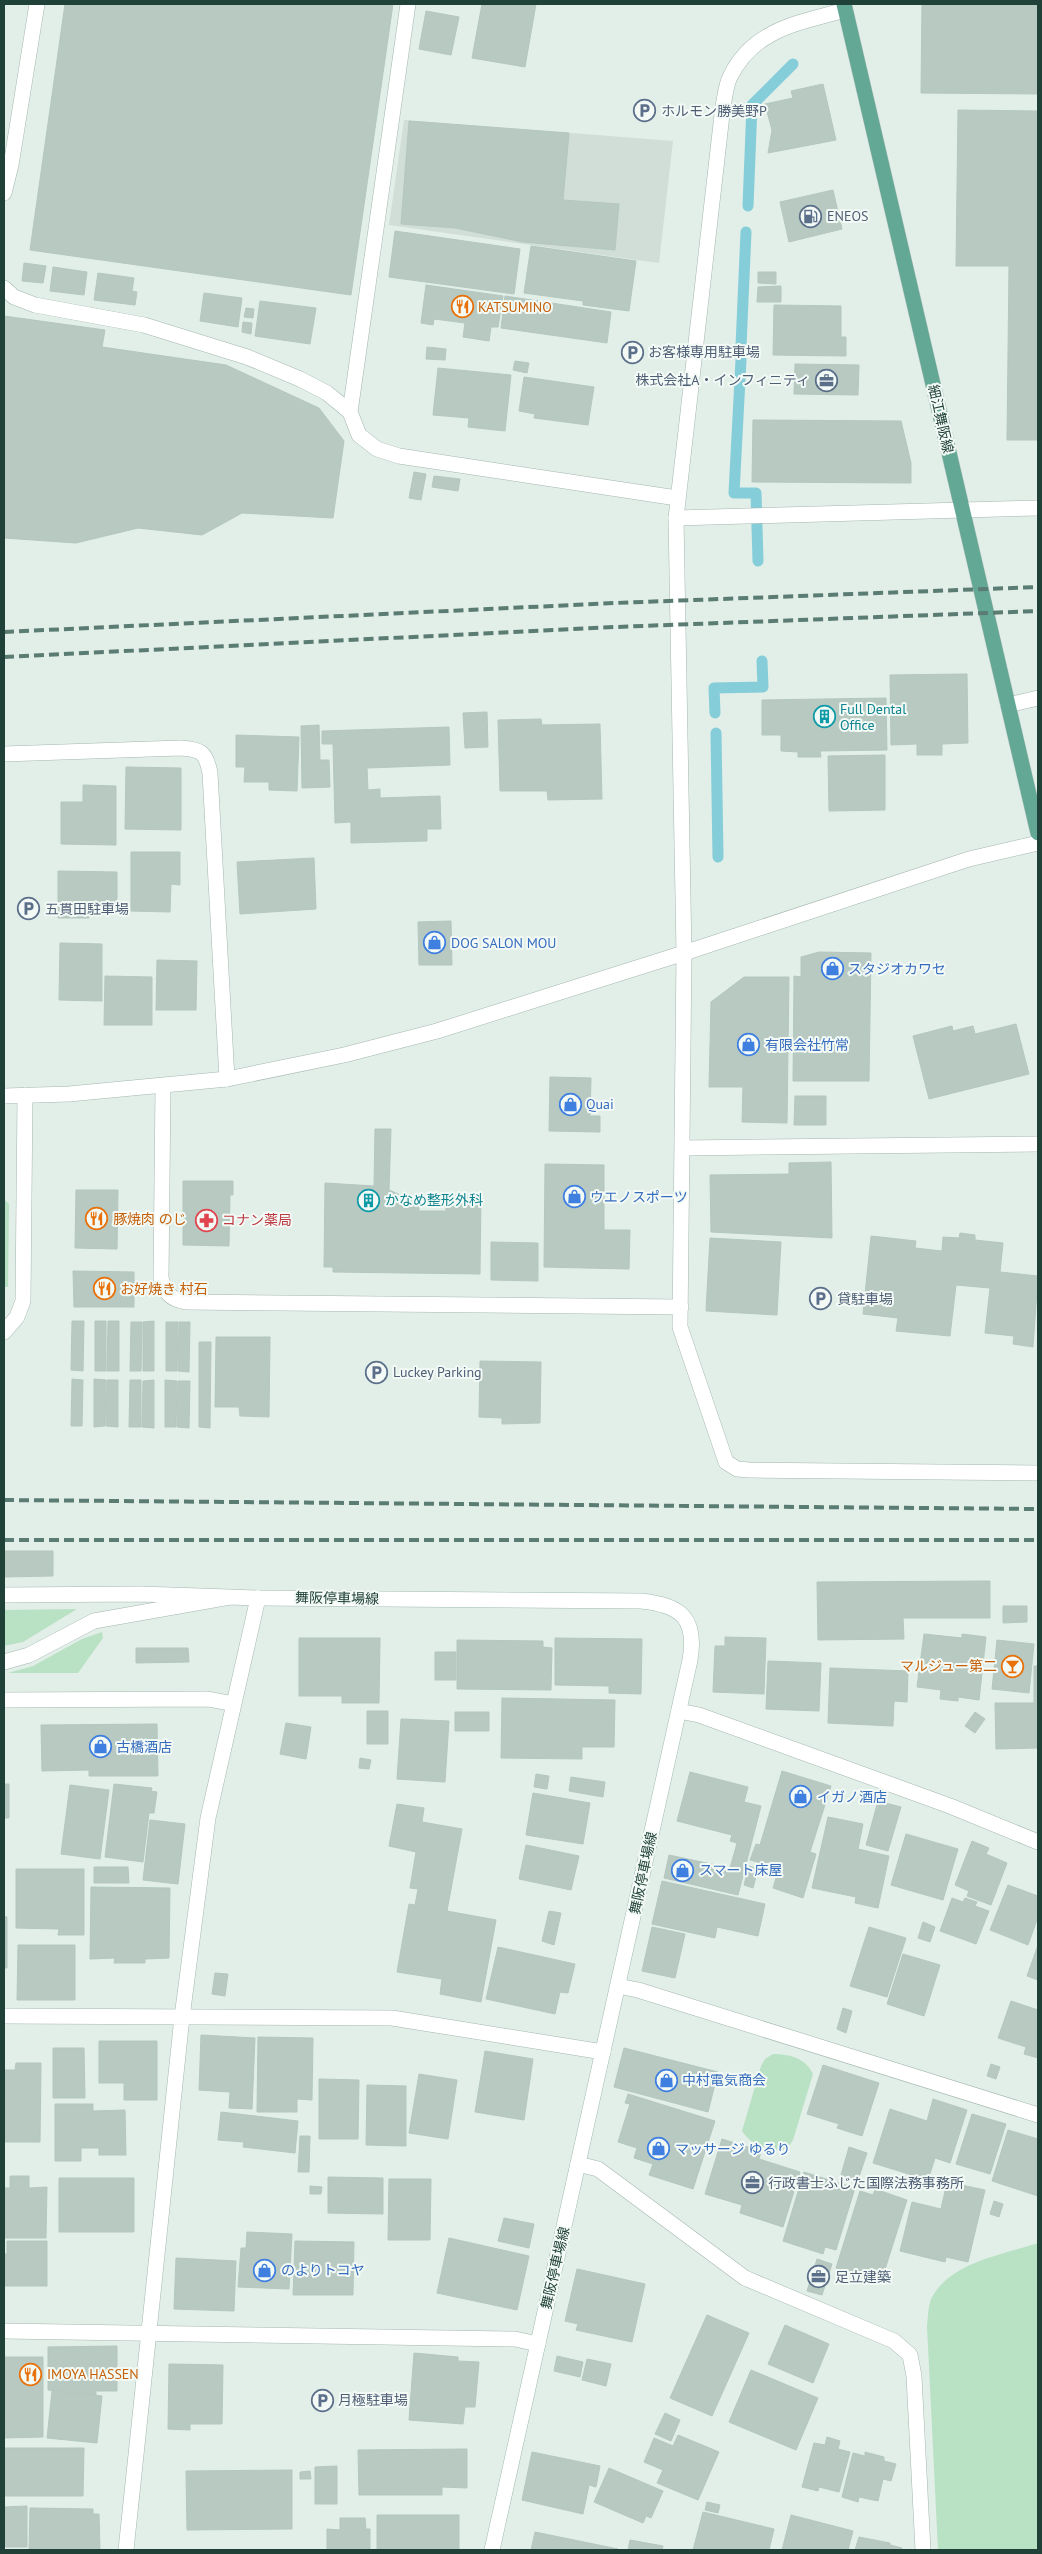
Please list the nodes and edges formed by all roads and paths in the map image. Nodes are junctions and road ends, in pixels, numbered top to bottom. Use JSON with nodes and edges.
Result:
{"nodes":[{"id":1,"x":37,"y":4,"type":"edge"},
{"id":2,"x":408,"y":4,"type":"edge"},
{"id":3,"x":844,"y":7,"type":"edge"},
{"id":4,"x":4,"y":193,"type":"edge"},
{"id":5,"x":4,"y":288,"type":"edge"},
{"id":6,"x":350,"y":412,"type":"junction"},
{"id":7,"x":677,"y":498,"type":"junction"},
{"id":8,"x":1038,"y":508,"type":"edge"},
{"id":9,"x":962,"y":512,"type":"junction"},
{"id":10,"x":676,"y":518,"type":"junction"},
{"id":11,"x":1038,"y":698,"type":"edge"},
{"id":12,"x":1008,"y":705,"type":"junction"},
{"id":13,"x":4,"y":754,"type":"edge"},
{"id":14,"x":1038,"y":834,"type":"edge"},
{"id":15,"x":1038,"y":843,"type":"edge"},
{"id":16,"x":684,"y":954,"type":"junction"},
{"id":17,"x":227,"y":1079,"type":"junction"},
{"id":18,"x":163,"y":1086,"type":"junction"},
{"id":19,"x":4,"y":1096,"type":"edge"},
{"id":20,"x":25,"y":1096,"type":"junction"},
{"id":21,"x":1038,"y":1144,"type":"edge"},
{"id":22,"x":682,"y":1148,"type":"junction"},
{"id":23,"x":681,"y":1307,"type":"junction"},
{"id":24,"x":4,"y":1332,"type":"edge"},
{"id":25,"x":1038,"y":1473,"type":"edge"},
{"id":26,"x":4,"y":1594,"type":"edge"},
{"id":27,"x":230,"y":1597,"type":"junction"},
{"id":28,"x":258,"y":1598,"type":"junction"},
{"id":29,"x":4,"y":1662,"type":"edge"},
{"id":30,"x":4,"y":1700,"type":"edge"},
{"id":31,"x":234,"y":1704,"type":"junction"},
{"id":32,"x":678,"y":1711,"type":"junction"},
{"id":33,"x":1038,"y":1842,"type":"edge"},
{"id":34,"x":618,"y":1986,"type":"junction"},
{"id":35,"x":4,"y":2016,"type":"edge"},
{"id":36,"x":182,"y":2017,"type":"junction"},
{"id":37,"x":603,"y":2052,"type":"junction"},
{"id":38,"x":1038,"y":2116,"type":"edge"},
{"id":39,"x":578,"y":2164,"type":"junction"},
{"id":40,"x":4,"y":2331,"type":"edge"},
{"id":41,"x":148,"y":2333,"type":"junction"},
{"id":42,"x":538,"y":2344,"type":"junction"},
{"id":43,"x":126,"y":2550,"type":"edge"},
{"id":44,"x":492,"y":2550,"type":"edge"},
{"id":45,"x":923,"y":2550,"type":"edge"}],
"edges":[{"from":1,"to":4,"type":"street"},
{"from":2,"to":6,"type":"street"},
{"from":3,"to":7,"type":"street"},
{"from":3,"to":9,"type":"main road","name":"細江舞阪線"},
{"from":5,"to":6,"type":"street"},
{"from":6,"to":7,"type":"street"},
{"from":7,"to":10,"type":"street"},
{"from":8,"to":9,"type":"street"},
{"from":9,"to":10,"type":"street"},
{"from":9,"to":12,"type":"main road","name":"細江舞阪線"},
{"from":10,"to":16,"type":"street"},
{"from":11,"to":12,"type":"street"},
{"from":12,"to":14,"type":"main road","name":"細江舞阪線"},
{"from":13,"to":17,"type":"street"},
{"from":15,"to":16,"type":"street"},
{"from":16,"to":17,"type":"street"},
{"from":16,"to":22,"type":"street"},
{"from":17,"to":18,"type":"street"},
{"from":18,"to":20,"type":"street"},
{"from":18,"to":23,"type":"street"},
{"from":19,"to":20,"type":"street"},
{"from":20,"to":24,"type":"street"},
{"from":21,"to":22,"type":"street"},
{"from":22,"to":23,"type":"street"},
{"from":23,"to":25,"type":"street"},
{"from":26,"to":27,"type":"street"},
{"from":27,"to":28,"type":"street","name":"舞阪停車場線"},
{"from":27,"to":29,"type":"street"},
{"from":28,"to":31,"type":"street"},
{"from":28,"to":32,"type":"street","name":"舞阪停車場線"},
{"from":30,"to":31,"type":"street"},
{"from":31,"to":36,"type":"street"},
{"from":32,"to":33,"type":"street"},
{"from":32,"to":34,"type":"street","name":"舞阪停車場線"},
{"from":34,"to":37,"type":"street","name":"舞阪停車場線"},
{"from":34,"to":38,"type":"street"},
{"from":35,"to":36,"type":"street"},
{"from":36,"to":37,"type":"street"},
{"from":36,"to":41,"type":"street"},
{"from":37,"to":39,"type":"street","name":"舞阪停車場線"},
{"from":39,"to":42,"type":"street","name":"舞阪停車場線"},
{"from":39,"to":45,"type":"street"},
{"from":40,"to":41,"type":"street"},
{"from":41,"to":42,"type":"street"},
{"from":41,"to":43,"type":"street"},
{"from":42,"to":44,"type":"street","name":"舞阪停車場線"}]}
